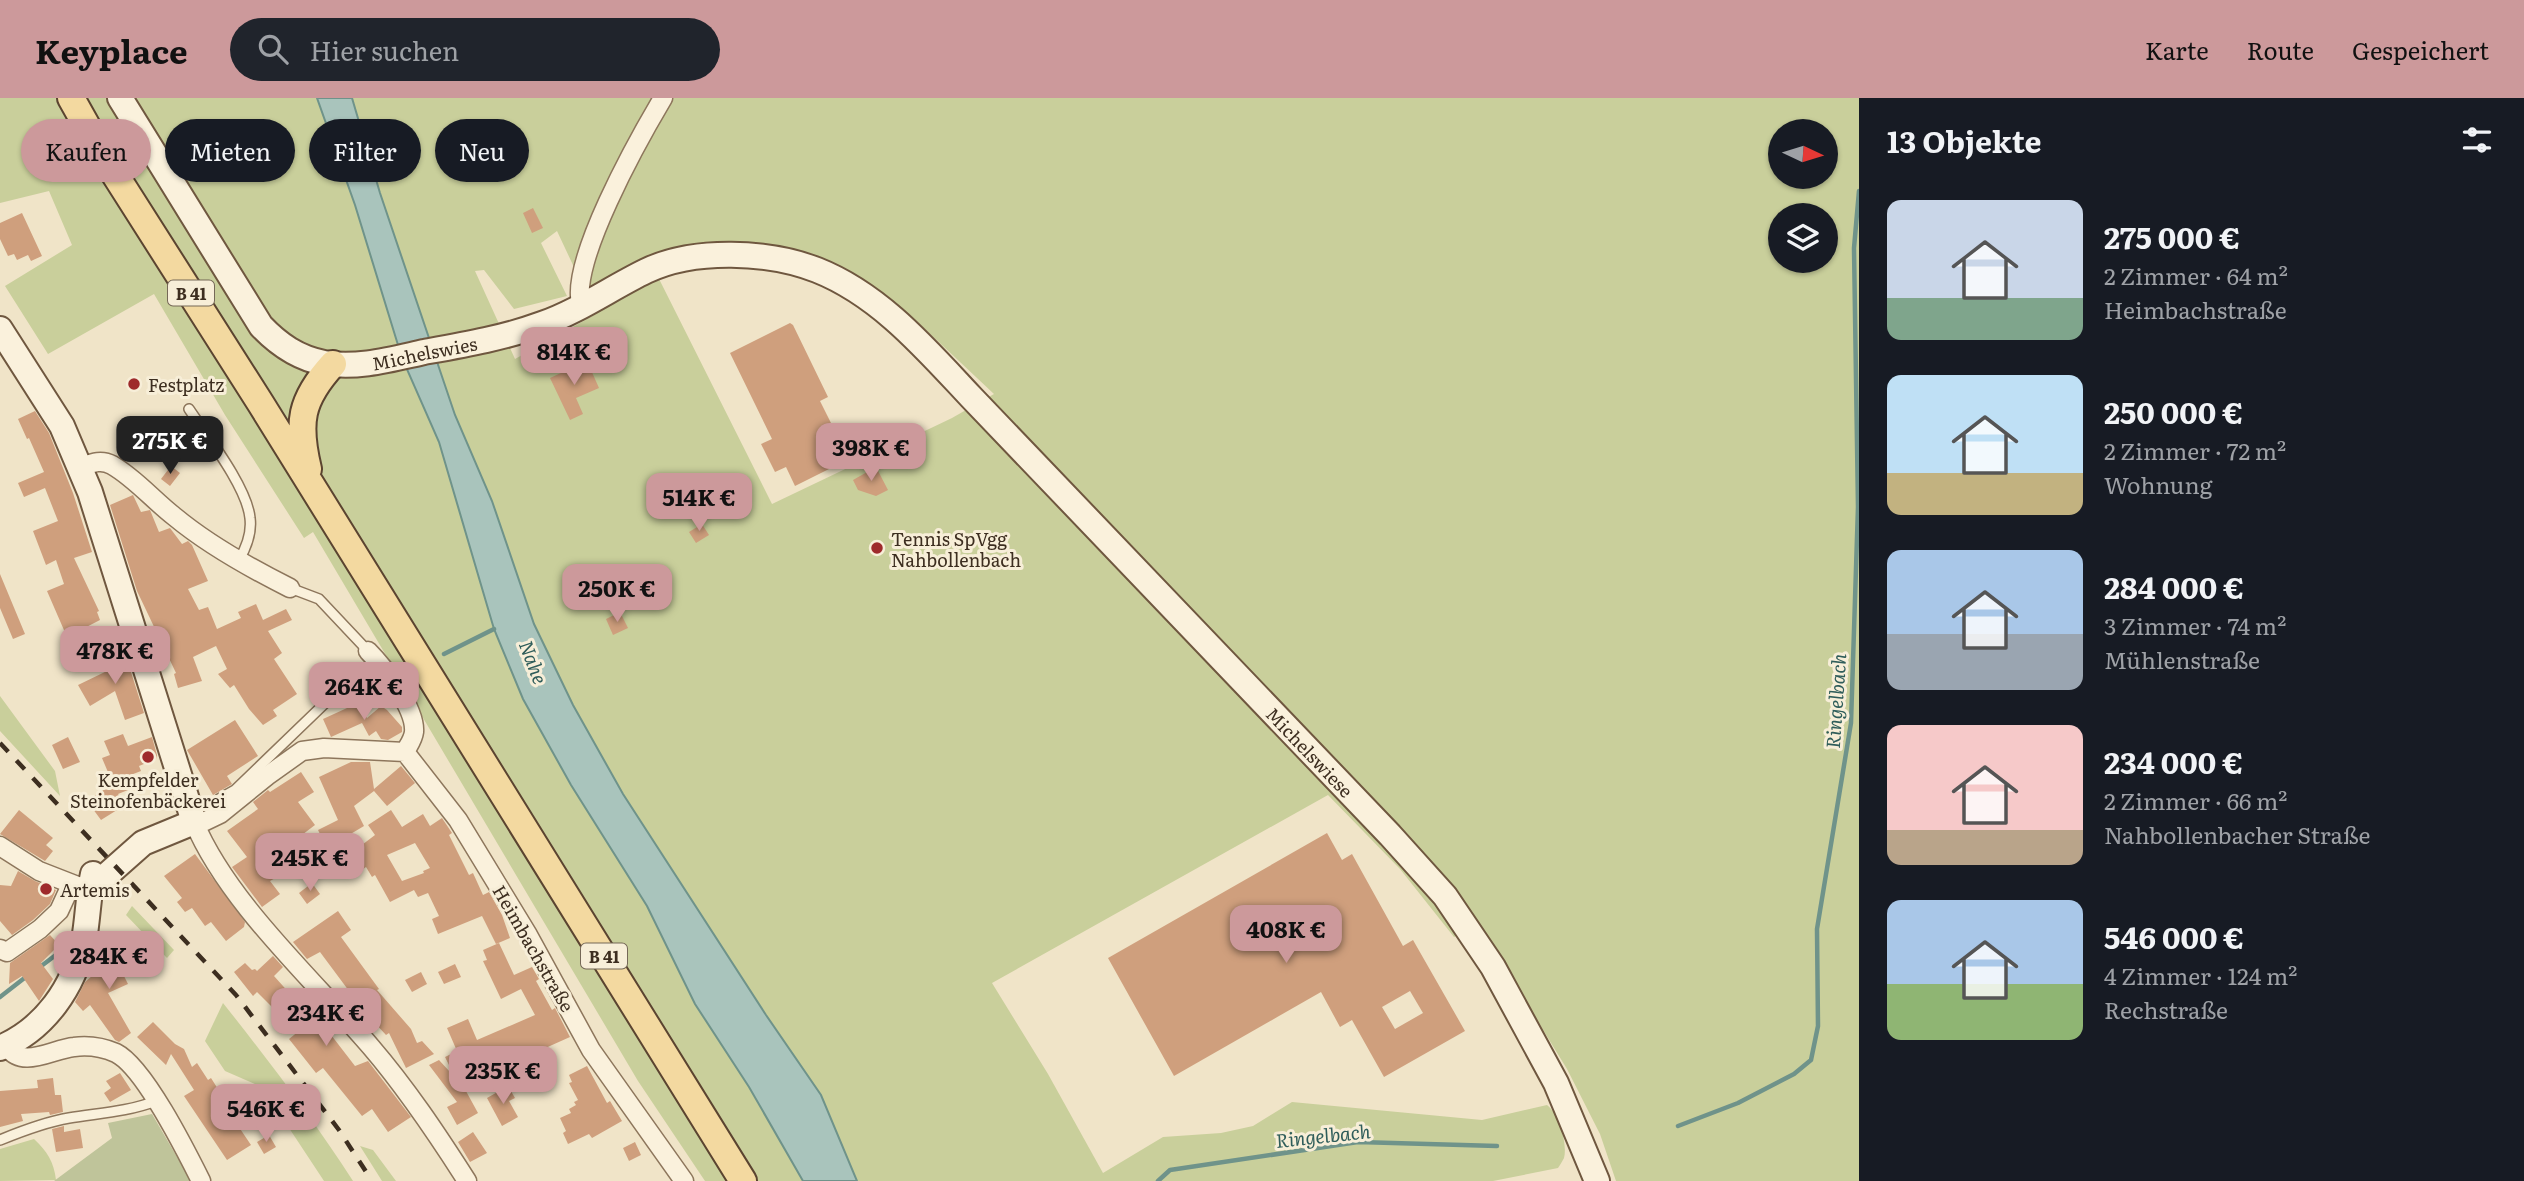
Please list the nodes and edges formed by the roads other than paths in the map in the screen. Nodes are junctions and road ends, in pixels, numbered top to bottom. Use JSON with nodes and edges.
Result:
{"nodes":[{"id":1,"x":71,"y":98,"type":"edge"},
{"id":2,"x":120,"y":98,"type":"edge"},
{"id":3,"x":663,"y":98,"type":"edge"},
{"id":4,"x":582,"y":306,"type":"junction"},
{"id":5,"x":0,"y":329,"type":"edge"},
{"id":6,"x":333,"y":364,"type":"junction"},
{"id":7,"x":971,"y":397,"type":"joint"},
{"id":8,"x":189,"y":409,"type":"dead end"},
{"id":9,"x":81,"y":467,"type":"junction"},
{"id":10,"x":313,"y":487,"type":"junction"},
{"id":11,"x":239,"y":560,"type":"junction"},
{"id":12,"x":290,"y":587,"type":"joint"},
{"id":13,"x":368,"y":651,"type":"joint"},
{"id":14,"x":385,"y":671,"type":"junction"},
{"id":15,"x":405,"y":752,"type":"junction"},
{"id":16,"x":219,"y":799,"type":"dead end"},
{"id":17,"x":192,"y":817,"type":"junction"},
{"id":18,"x":3,"y":854,"type":"edge"},
{"id":19,"x":81,"y":887,"type":"junction"},
{"id":20,"x":0,"y":949,"type":"edge"},
{"id":21,"x":3,"y":1046,"type":"edge"},
{"id":22,"x":156,"y":1101,"type":"junction"},
{"id":23,"x":0,"y":1140,"type":"edge"},
{"id":24,"x":201,"y":1181,"type":"edge"},
{"id":25,"x":467,"y":1181,"type":"edge"},
{"id":26,"x":684,"y":1181,"type":"edge"},
{"id":27,"x":743,"y":1181,"type":"edge"},
{"id":28,"x":1598,"y":1181,"type":"edge"}],
"edges":[{"from":1,"to":10,"type":"main road","number":"B 41"},
{"from":2,"to":6,"type":"street","name":"Michelswies"},
{"from":3,"to":4,"type":"street"},
{"from":4,"to":6,"type":"street","name":"Michelswies"},
{"from":4,"to":7,"type":"street","name":"Michelswies"},
{"from":5,"to":9,"type":"street"},
{"from":6,"to":10,"type":"main road"},
{"from":7,"to":28,"type":"street","name":"Michelswiese"},
{"from":8,"to":11,"type":"lane"},
{"from":9,"to":11,"type":"street"},
{"from":9,"to":17,"type":"street"},
{"from":10,"to":27,"type":"main road","number":"B 41"},
{"from":11,"to":12,"type":"street"},
{"from":12,"to":13,"type":"lane"},
{"from":13,"to":14,"type":"street"},
{"from":14,"to":15,"type":"street"},
{"from":14,"to":16,"type":"lane"},
{"from":15,"to":17,"type":"street"},
{"from":15,"to":26,"type":"street","name":"Heimbachstraße"},
{"from":17,"to":19,"type":"street"},
{"from":17,"to":25,"type":"street"},
{"from":18,"to":19,"type":"street"},
{"from":19,"to":20,"type":"street"},
{"from":19,"to":21,"type":"street"},
{"from":21,"to":22,"type":"street"},
{"from":22,"to":23,"type":"lane"},
{"from":22,"to":24,"type":"street"}]}
